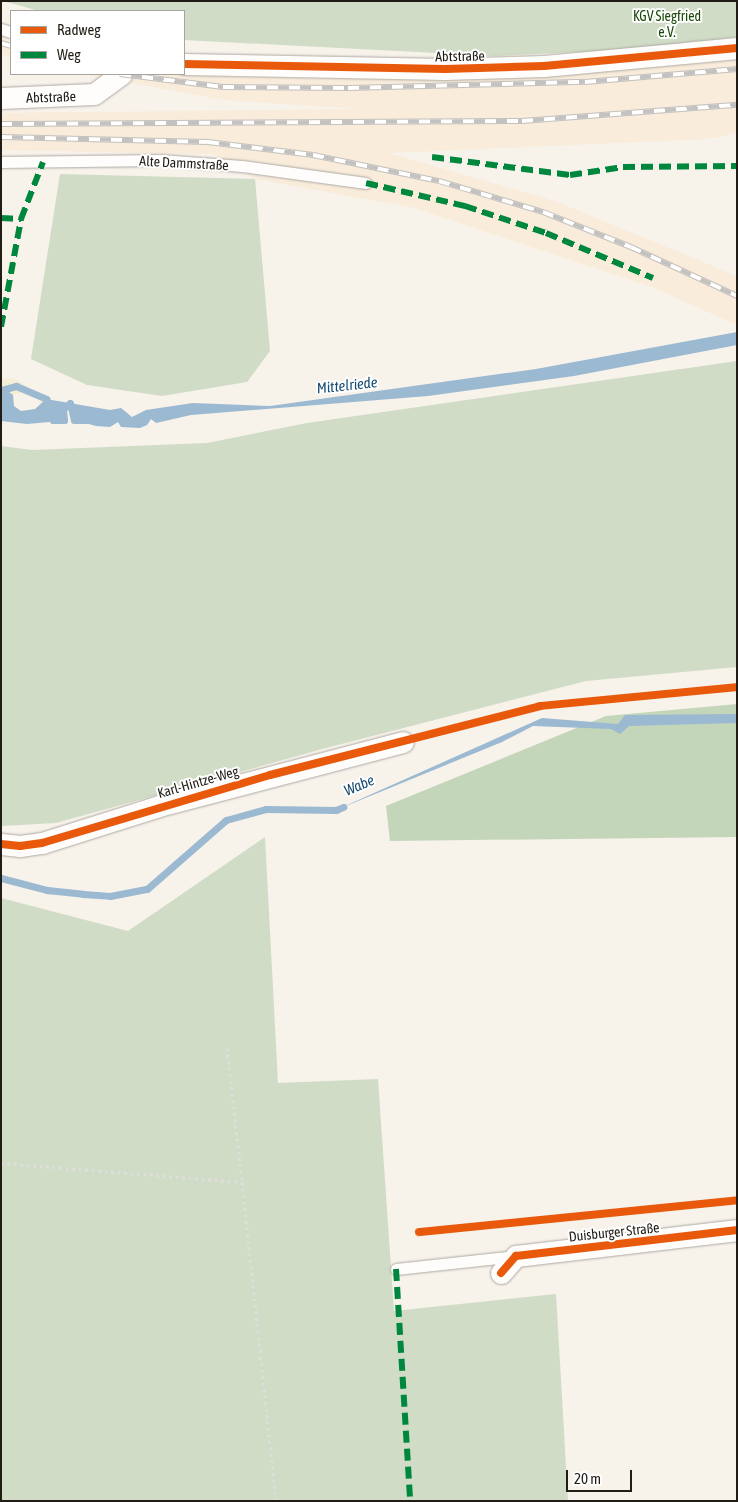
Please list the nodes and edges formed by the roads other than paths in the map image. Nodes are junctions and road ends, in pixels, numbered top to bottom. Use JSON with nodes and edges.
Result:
{"nodes":[{"id":1,"x":737,"y":48,"type":"edge"},
{"id":2,"x":185,"y":64,"type":"edge"},
{"id":3,"x":121,"y":75,"type":"edge"},
{"id":4,"x":1,"y":98,"type":"edge"},
{"id":5,"x":1,"y":162,"type":"edge"},
{"id":6,"x":366,"y":183,"type":"dead end"},
{"id":7,"x":403,"y":742,"type":"dead end"},
{"id":8,"x":1,"y":844,"type":"edge"},
{"id":9,"x":737,"y":1230,"type":"edge"},
{"id":10,"x":516,"y":1256,"type":"junction"},
{"id":11,"x":396,"y":1269,"type":"dead end"},
{"id":12,"x":500,"y":1273,"type":"dead end"}],
"edges":[{"from":1,"to":2,"type":"street","name":"Abtstraße"},
{"from":3,"to":4,"type":"street","name":"Abtstraße"},
{"from":5,"to":6,"type":"lane","name":"Alte Dammstraße"},
{"from":7,"to":8,"type":"street","name":"Karl-Hintze-Weg"},
{"from":9,"to":10,"type":"street","name":"Duisburger Straße"},
{"from":10,"to":11,"type":"lane"},
{"from":10,"to":12,"type":"street"}]}
